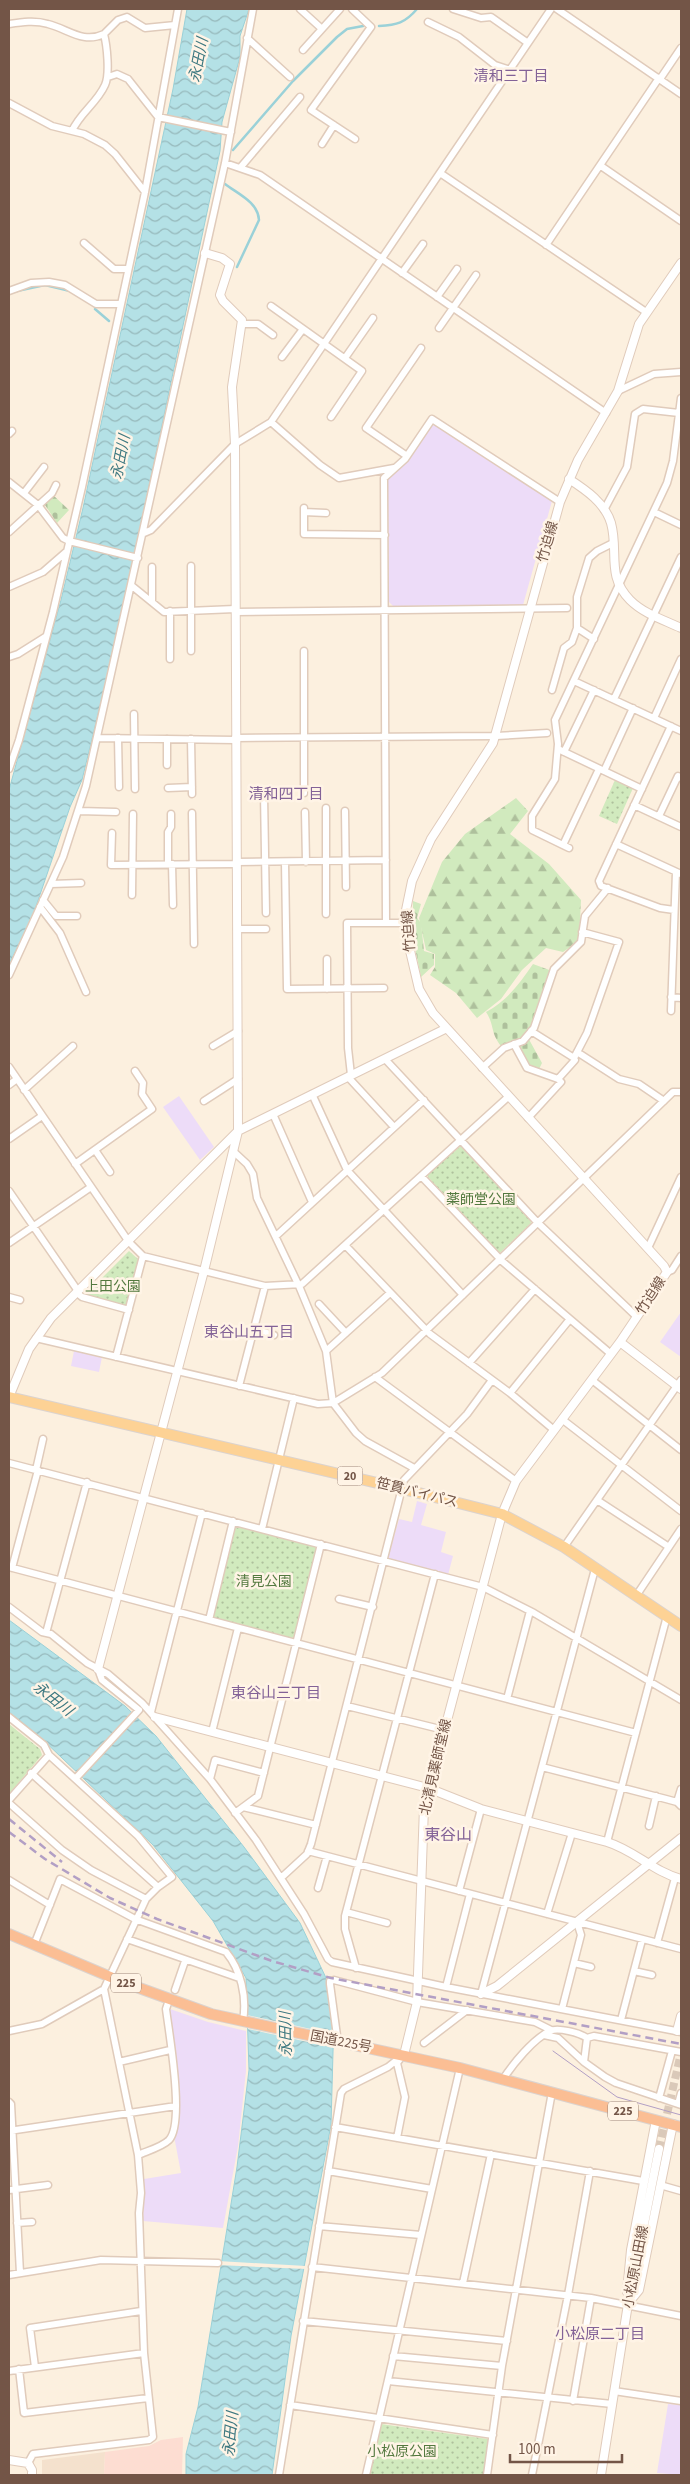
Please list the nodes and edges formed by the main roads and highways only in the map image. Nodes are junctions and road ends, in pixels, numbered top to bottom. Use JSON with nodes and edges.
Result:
{"nodes":[{"id":1,"x":9,"y":1397,"type":"edge"},
{"id":2,"x":681,"y":1626,"type":"edge"},
{"id":3,"x":9,"y":1934,"type":"edge"},
{"id":4,"x":677,"y":2126,"type":"edge"}],
"edges":[{"from":1,"to":2,"type":"main road","name":"笹貫バイパス","number":"20"},
{"from":3,"to":4,"type":"highway","name":"国道225号","number":"225"}]}
